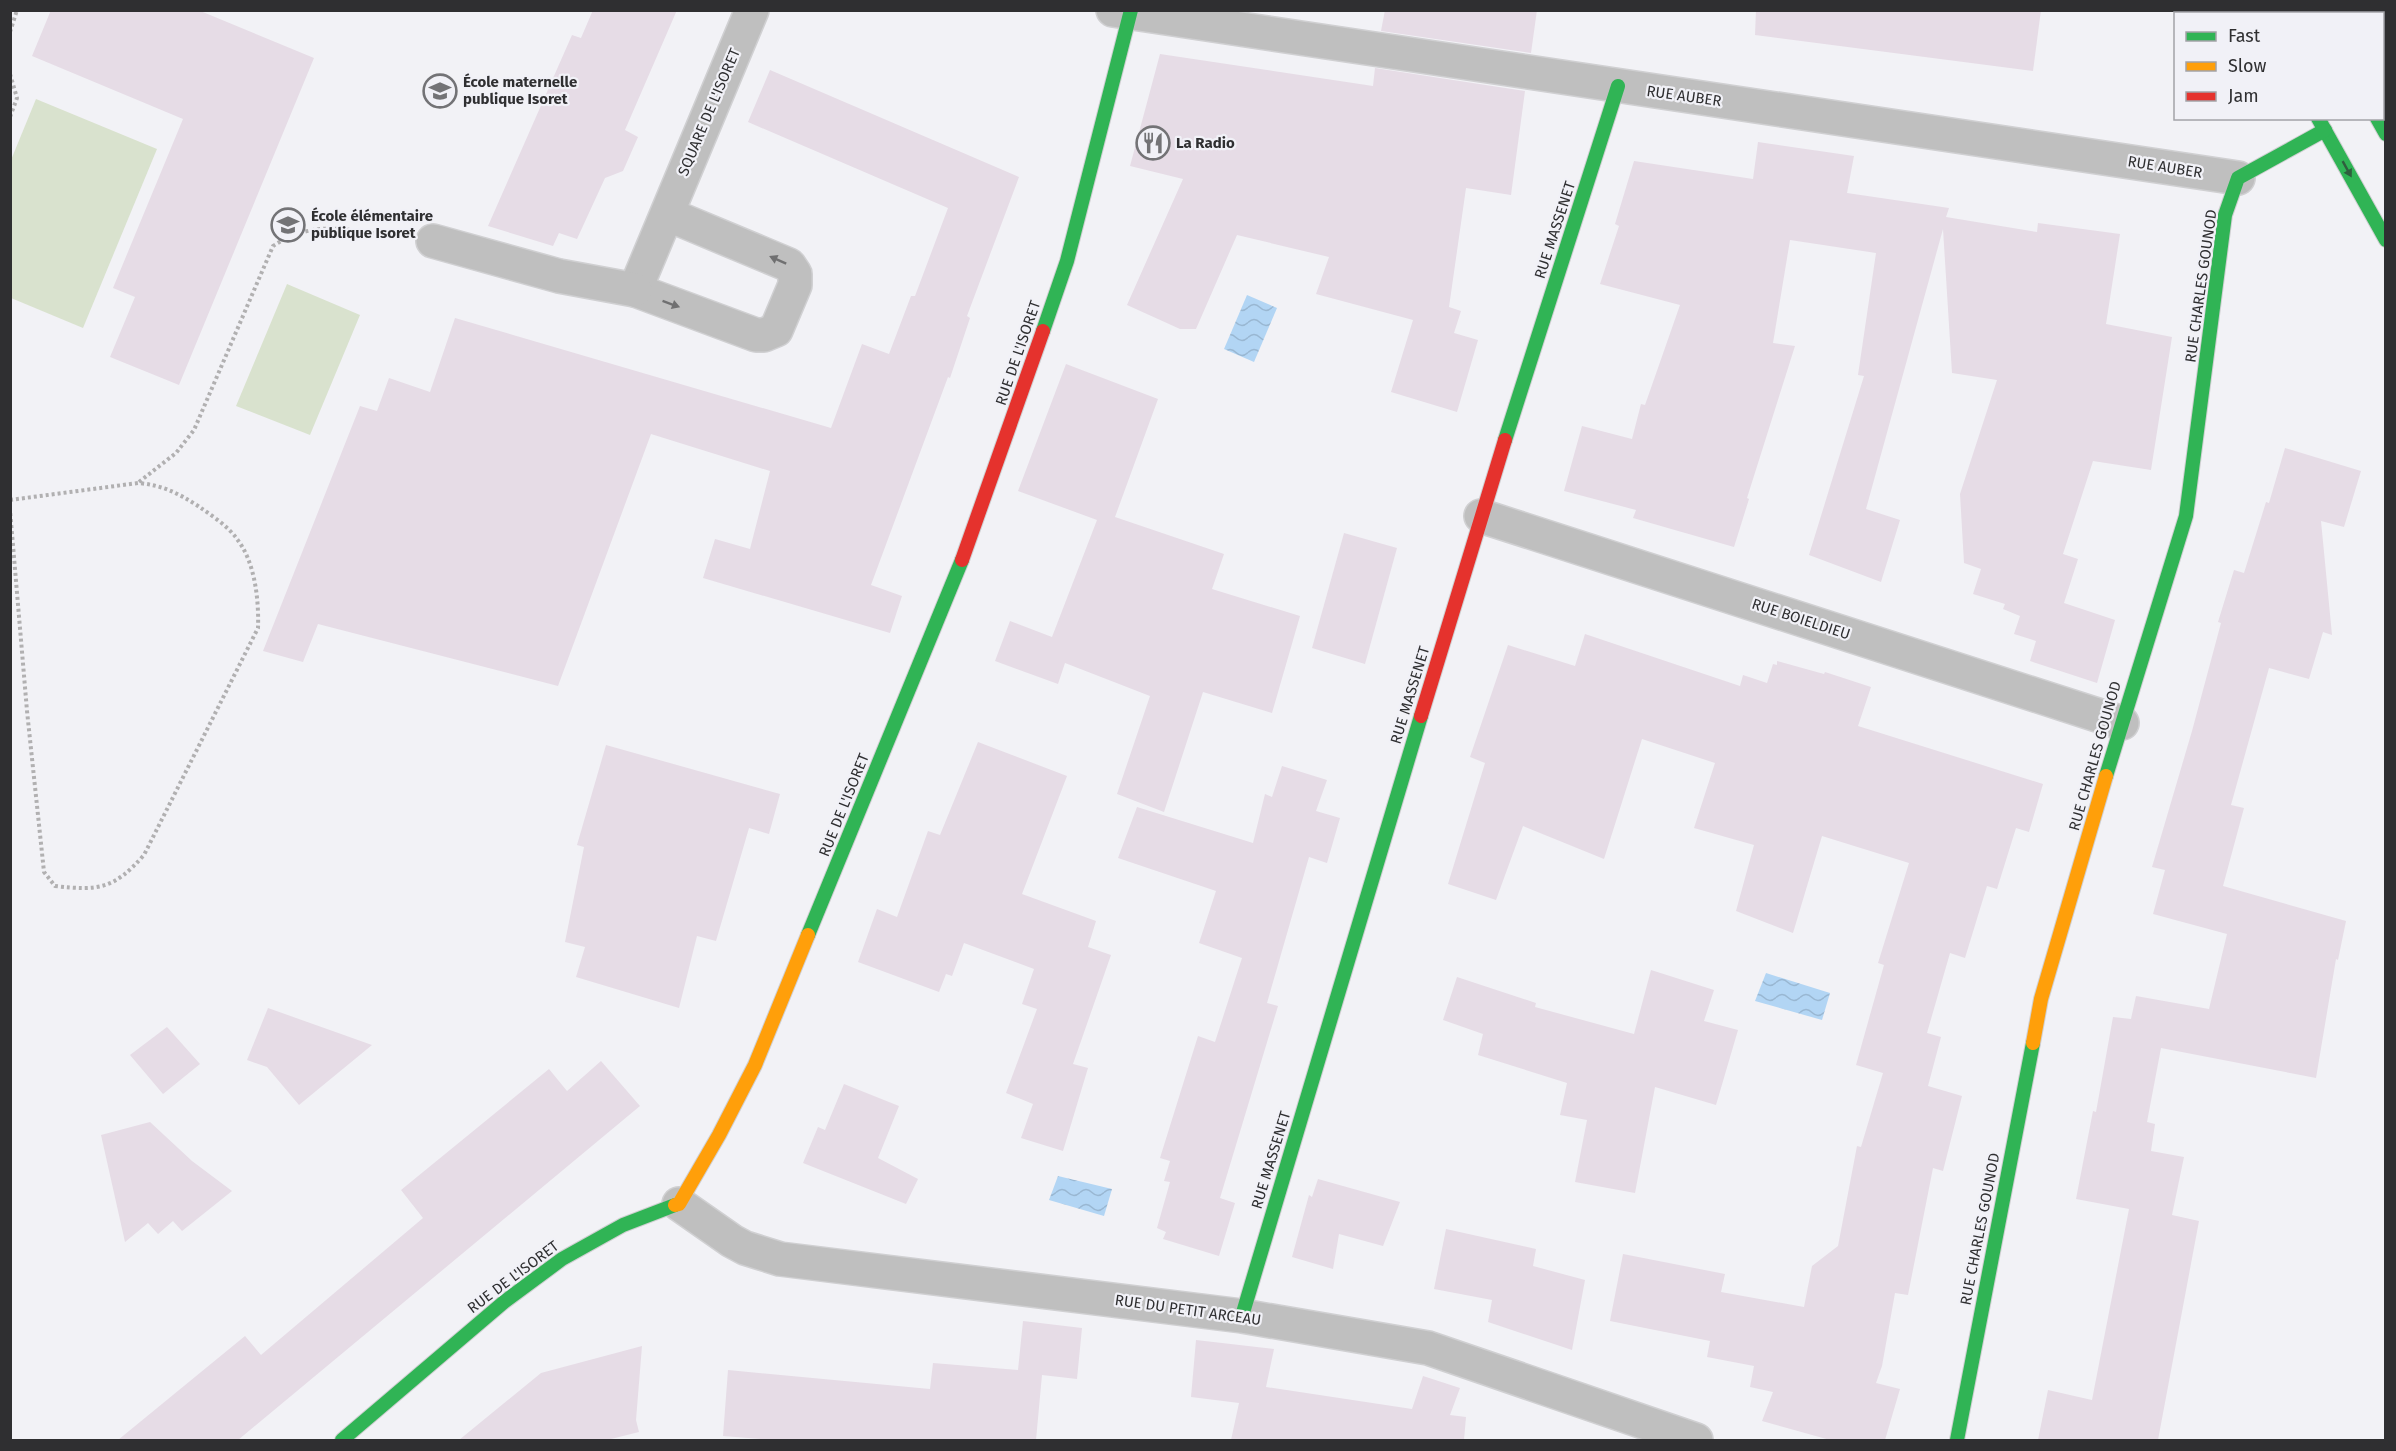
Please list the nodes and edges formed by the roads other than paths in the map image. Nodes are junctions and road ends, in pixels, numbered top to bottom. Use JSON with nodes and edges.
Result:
{"nodes":[{"id":1,"x":752,"y":10,"type":"edge"},
{"id":2,"x":1125,"y":11,"type":"edge"},
{"id":3,"x":1618,"y":86,"type":"junction"},
{"id":4,"x":2378,"y":120,"type":"edge"},
{"id":5,"x":2322,"y":124,"type":"edge"},
{"id":6,"x":2385,"y":134,"type":"edge"},
{"id":7,"x":2238,"y":178,"type":"junction"},
{"id":8,"x":667,"y":214,"type":"junction"},
{"id":9,"x":2385,"y":240,"type":"edge"},
{"id":10,"x":433,"y":241,"type":"road end"},
{"id":11,"x":635,"y":290,"type":"junction"},
{"id":12,"x":1481,"y":516,"type":"junction"},
{"id":13,"x":2122,"y":723,"type":"junction"},
{"id":14,"x":679,"y":1204,"type":"junction"},
{"id":15,"x":1242,"y":1316,"type":"junction"},
{"id":16,"x":342,"y":1440,"type":"edge"},
{"id":17,"x":1696,"y":1440,"type":"edge"},
{"id":18,"x":1957,"y":1440,"type":"edge"}],
"edges":[{"from":1,"to":8,"type":"street","name":"SQUARE DE L'ISORET"},
{"from":2,"to":3,"type":"street","name":"RUE AUBER"},
{"from":2,"to":14,"type":"street","name":"RUE DE L'ISORET"},
{"from":3,"to":7,"type":"street","name":"RUE AUBER"},
{"from":3,"to":12,"type":"street","name":"RUE MASSENET"},
{"from":4,"to":6,"type":"street"},
{"from":5,"to":7,"type":"street"},
{"from":5,"to":9,"type":"street","one_way":true},
{"from":7,"to":13,"type":"street","name":"RUE CHARLES GOUNOD"},
{"from":8,"to":11,"type":"street","name":"SQUARE DE L'ISORET"},
{"from":11,"to":8,"type":"street","one_way":true},
{"from":10,"to":11,"type":"street"},
{"from":12,"to":13,"type":"street","name":"RUE BOIELDIEU"},
{"from":12,"to":15,"type":"street","name":"RUE MASSENET"},
{"from":13,"to":18,"type":"street","name":"RUE CHARLES GOUNOD"},
{"from":14,"to":15,"type":"street","name":"RUE DU PETIT ARCEAU"},
{"from":14,"to":16,"type":"street","name":"RUE DE L'ISORET"},
{"from":15,"to":17,"type":"street","name":"RUE DU PETIT ARCEAU"}]}
